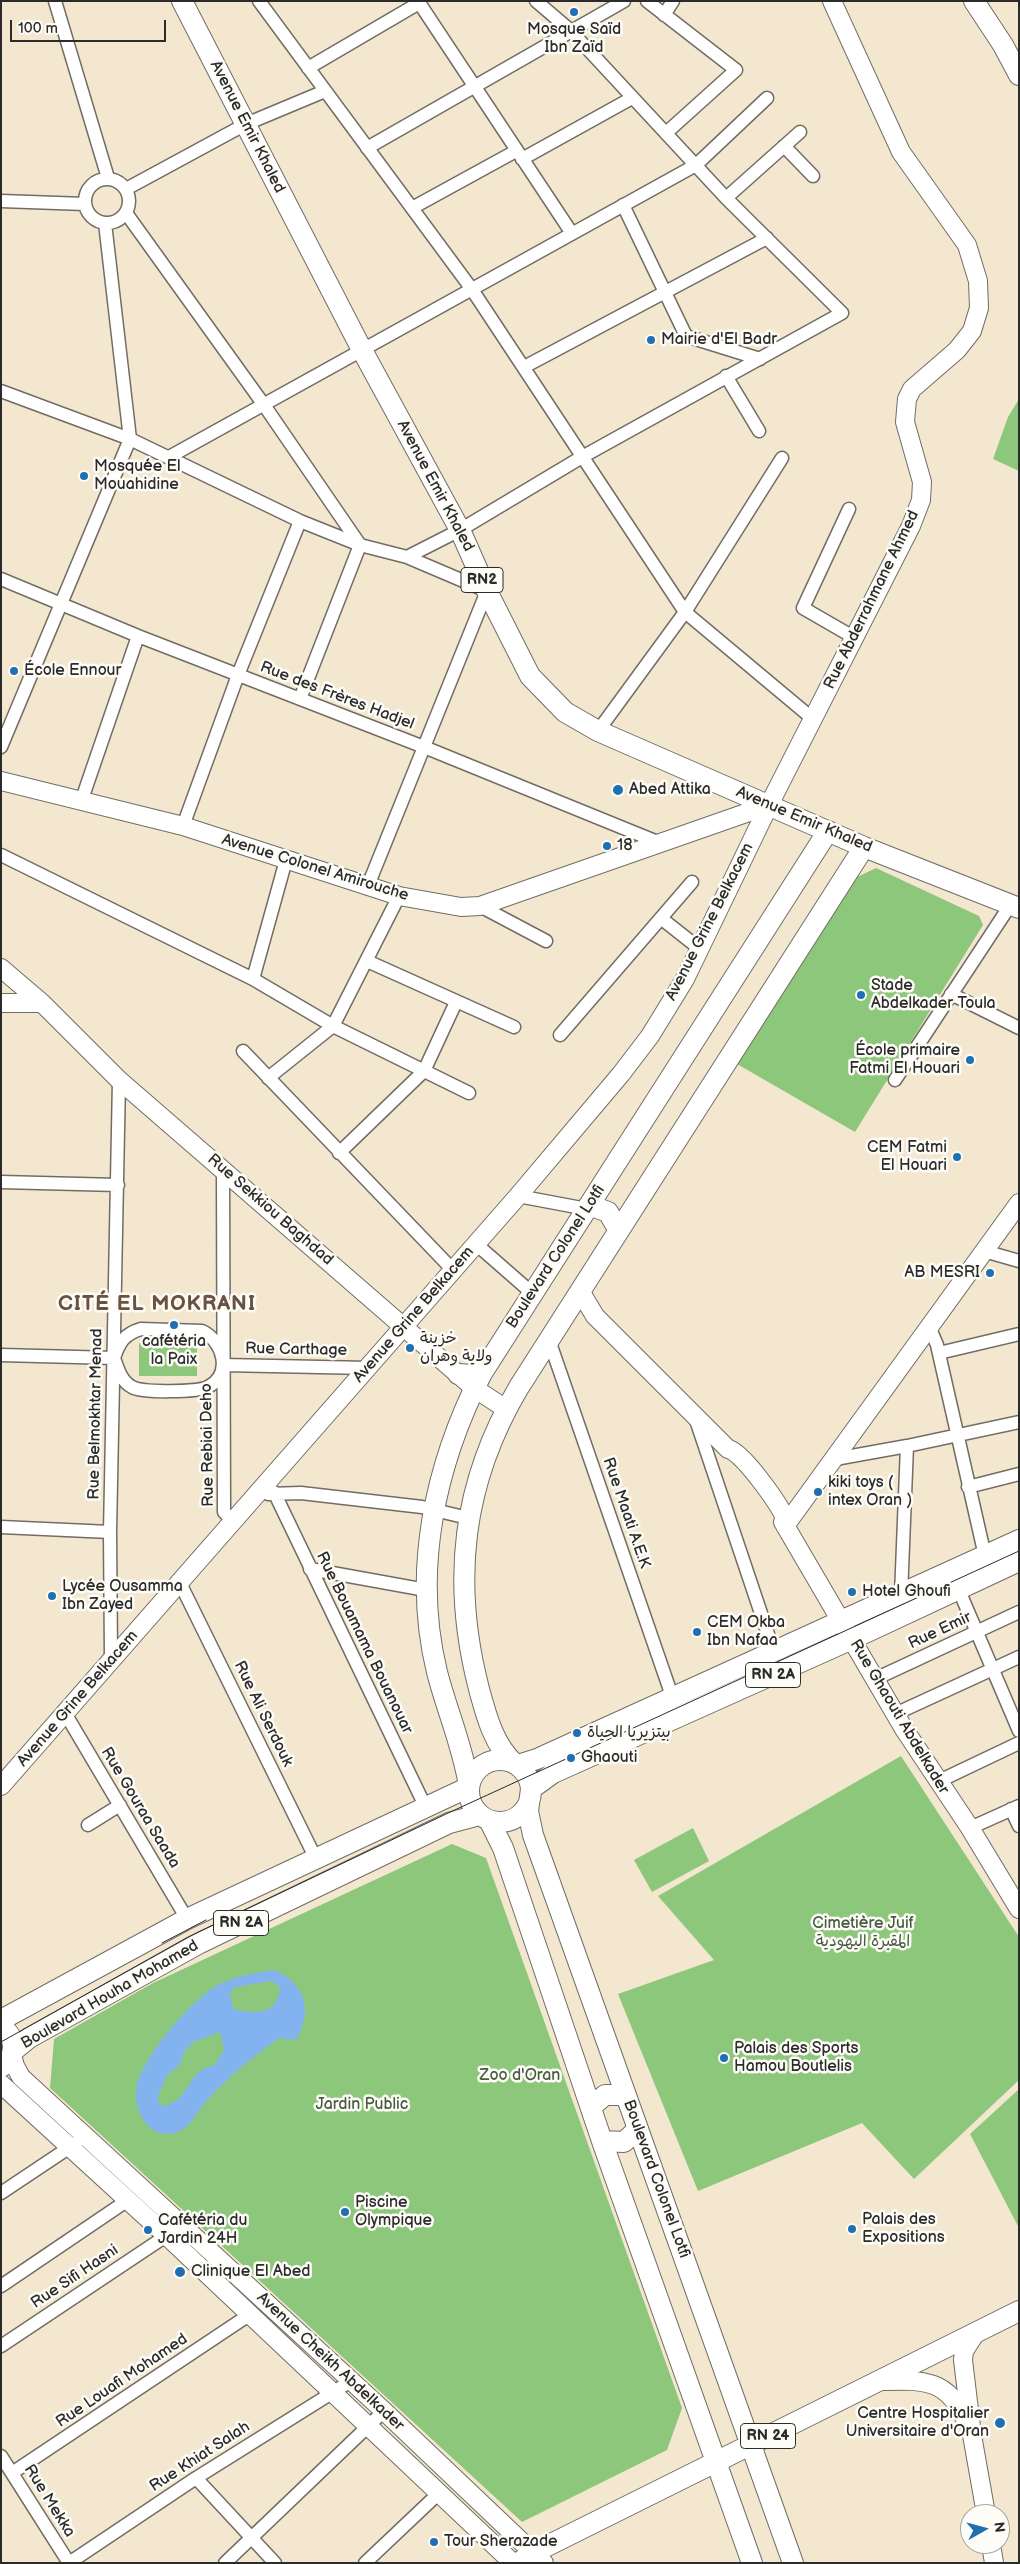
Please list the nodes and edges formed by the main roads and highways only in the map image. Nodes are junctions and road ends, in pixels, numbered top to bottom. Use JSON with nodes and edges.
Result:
{"nodes":[{"id":1,"x":182,"y":1,"type":"edge"},
{"id":2,"x":974,"y":1,"type":"edge"},
{"id":3,"x":989,"y":1,"type":"edge"},
{"id":4,"x":831,"y":4,"type":"edge"},
{"id":5,"x":1019,"y":48,"type":"edge"},
{"id":6,"x":1019,"y":75,"type":"edge"},
{"id":7,"x":1,"y":781,"type":"edge"},
{"id":8,"x":769,"y":805,"type":"junction"},
{"id":9,"x":828,"y":831,"type":"junction"},
{"id":10,"x":864,"y":847,"type":"junction"},
{"id":11,"x":1015,"y":906,"type":"edge"},
{"id":12,"x":1,"y":968,"type":"edge"},
{"id":13,"x":1,"y":1003,"type":"edge"},
{"id":14,"x":42,"y":1003,"type":"junction"},
{"id":15,"x":601,"y":1188,"type":"junction"},
{"id":16,"x":1019,"y":1203,"type":"edge"},
{"id":17,"x":588,"y":1207,"type":"junction"},
{"id":18,"x":632,"y":1208,"type":"junction"},
{"id":19,"x":618,"y":1229,"type":"junction"},
{"id":20,"x":575,"y":1298,"type":"junction"},
{"id":21,"x":405,"y":1326,"type":"junction"},
{"id":22,"x":458,"y":1374,"type":"joint"},
{"id":23,"x":478,"y":1381,"type":"junction"},
{"id":24,"x":506,"y":1409,"type":"junction"},
{"id":25,"x":784,"y":1524,"type":"junction"},
{"id":26,"x":1019,"y":1540,"type":"edge"},
{"id":27,"x":1019,"y":1560,"type":"edge"},
{"id":28,"x":841,"y":1622,"type":"junction"},
{"id":29,"x":852,"y":1639,"type":"junction"},
{"id":30,"x":516,"y":1764,"type":"junction"},
{"id":31,"x":1,"y":1786,"type":"edge"},
{"id":32,"x":469,"y":1786,"type":"junction"},
{"id":33,"x":531,"y":1793,"type":"junction"},
{"id":34,"x":484,"y":1818,"type":"junction"},
{"id":35,"x":1017,"y":1902,"type":"edge"},
{"id":36,"x":1,"y":2020,"type":"edge"},
{"id":37,"x":1,"y":2027,"type":"edge"},
{"id":38,"x":9,"y":2058,"type":"edge"},
{"id":39,"x":1,"y":2084,"type":"edge"},
{"id":40,"x":626,"y":2095,"type":"junction"},
{"id":41,"x":592,"y":2107,"type":"junction"},
{"id":42,"x":638,"y":2129,"type":"junction"},
{"id":43,"x":603,"y":2141,"type":"junction"},
{"id":44,"x":1019,"y":2311,"type":"edge"},
{"id":45,"x":975,"y":2334,"type":"junction"},
{"id":46,"x":881,"y":2381,"type":"junction"},
{"id":47,"x":972,"y":2435,"type":"junction"},
{"id":48,"x":750,"y":2444,"type":"junction"},
{"id":49,"x":717,"y":2462,"type":"junction"},
{"id":50,"x":984,"y":2504,"type":"edge"},
{"id":51,"x":532,"y":2559,"type":"edge"},
{"id":52,"x":513,"y":2563,"type":"edge"},
{"id":53,"x":752,"y":2563,"type":"edge"},
{"id":54,"x":794,"y":2563,"type":"edge"}],
"edges":[{"from":1,"to":8,"type":"main road","name":"Avenue Emir Khaled","number":"RN2"},
{"from":2,"to":6,"type":"main road"},
{"from":3,"to":5,"type":"main road"},
{"from":4,"to":8,"type":"main road","name":"Rue Abderrahmane Ahmed"},
{"from":7,"to":8,"type":"main road","name":"Avenue Colonel Amirouche"},
{"from":8,"to":9,"type":"main road","name":"Avenue Emir Khaled","number":"RN2"},
{"from":8,"to":21,"type":"main road","name":"Avenue Grine Belkacem"},
{"from":9,"to":10,"type":"main road","name":"Avenue Emir Khaled","number":"RN2"},
{"from":9,"to":15,"type":"main road","name":"Boulevard Colonel Lotfi"},
{"from":10,"to":11,"type":"main road","name":"Avenue Emir Khaled","number":"RN2"},
{"from":10,"to":18,"type":"main road"},
{"from":12,"to":14,"type":"main road","name":"Rue Sekkiou Baghdad"},
{"from":13,"to":14,"type":"main road"},
{"from":14,"to":21,"type":"main road","name":"Rue Sekkiou Baghdad"},
{"from":15,"to":17,"type":"main road","name":"Boulevard Colonel Lotfi"},
{"from":15,"to":18,"type":"main road"},
{"from":16,"to":25,"type":"main road"},
{"from":17,"to":19,"type":"main road"},
{"from":17,"to":23,"type":"main road","name":"Boulevard Colonel Lotfi"},
{"from":18,"to":19,"type":"main road"},
{"from":19,"to":20,"type":"main road"},
{"from":20,"to":24,"type":"main road"},
{"from":20,"to":25,"type":"main road","name":"Rue Ghaouti Abdelkader"},
{"from":21,"to":22,"type":"main road","name":"Rue Sekkiou Baghdad"},
{"from":21,"to":31,"type":"main road","name":"Avenue Grine Belkacem"},
{"from":22,"to":23,"type":"main road"},
{"from":23,"to":24,"type":"main road"},
{"from":23,"to":32,"type":"main road","name":"Boulevard Colonel Lotfi"},
{"from":24,"to":30,"type":"main road"},
{"from":25,"to":28,"type":"main road","name":"Rue Ghaouti Abdelkader"},
{"from":26,"to":28,"type":"main road","number":"RN 2A"},
{"from":27,"to":29,"type":"main road","number":"RN 2A"},
{"from":28,"to":29,"type":"main road","name":"Rue Ghaouti Abdelkader"},
{"from":28,"to":30,"type":"main road","number":"RN 2A"},
{"from":29,"to":33,"type":"main road","number":"RN 2A"},
{"from":29,"to":35,"type":"main road","name":"Rue Ghaouti Abdelkader"},
{"from":30,"to":32,"type":"main road"},
{"from":30,"to":33,"type":"main road"},
{"from":32,"to":34,"type":"main road"},
{"from":32,"to":36,"type":"main road","name":"Boulevard Houha Mohamed","number":"RN 2A"},
{"from":33,"to":34,"type":"main road"},
{"from":33,"to":40,"type":"main road","name":"Boulevard Colonel Lotfi"},
{"from":34,"to":38,"type":"main road","name":"Boulevard Houha Mohamed","number":"RN 2A"},
{"from":34,"to":41,"type":"main road"},
{"from":37,"to":38,"type":"main road"},
{"from":38,"to":51,"type":"main road","name":"Avenue Cheikh Abdelkader"},
{"from":39,"to":52,"type":"main road","name":"Avenue Cheikh Abdelkader"},
{"from":40,"to":41,"type":"main road"},
{"from":40,"to":42,"type":"main road","name":"Boulevard Colonel Lotfi"},
{"from":41,"to":43,"type":"main road"},
{"from":42,"to":43,"type":"main road"},
{"from":42,"to":48,"type":"main road","name":"Boulevard Colonel Lotfi"},
{"from":43,"to":49,"type":"main road"},
{"from":44,"to":45,"type":"main road","number":"RN 24"},
{"from":45,"to":46,"type":"main road","number":"RN 24"},
{"from":45,"to":47,"type":"main road"},
{"from":46,"to":47,"type":"main road"},
{"from":46,"to":48,"type":"main road","number":"RN 24"},
{"from":47,"to":50,"type":"main road"},
{"from":48,"to":49,"type":"main road","number":"RN 24"},
{"from":48,"to":54,"type":"main road","name":"Boulevard Colonel Lotfi"},
{"from":49,"to":51,"type":"main road","number":"RN 24"},
{"from":49,"to":53,"type":"main road"}]}
